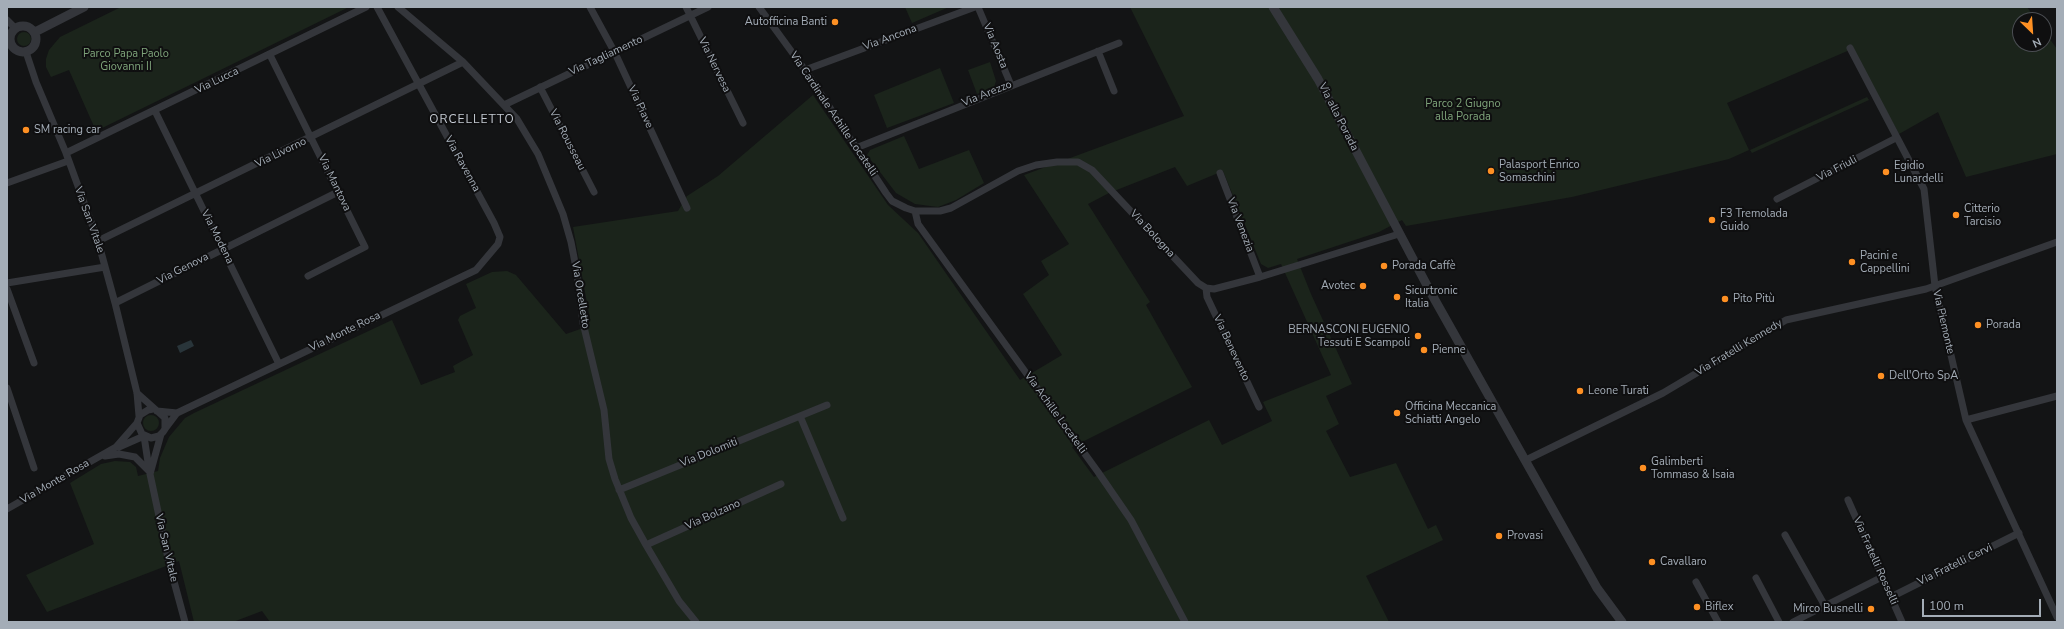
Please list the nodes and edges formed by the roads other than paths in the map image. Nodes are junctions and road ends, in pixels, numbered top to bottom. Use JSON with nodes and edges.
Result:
{"nodes":[{"id":1,"x":84,"y":7,"type":"edge"},
{"id":2,"x":366,"y":7,"type":"edge"},
{"id":3,"x":378,"y":7,"type":"edge"},
{"id":4,"x":398,"y":7,"type":"edge"},
{"id":5,"x":590,"y":7,"type":"edge"},
{"id":6,"x":686,"y":7,"type":"edge"},
{"id":7,"x":708,"y":7,"type":"edge"},
{"id":8,"x":759,"y":7,"type":"edge"},
{"id":9,"x":975,"y":7,"type":"edge"},
{"id":10,"x":978,"y":7,"type":"edge"},
{"id":11,"x":1273,"y":7,"type":"edge"},
{"id":12,"x":956,"y":10,"type":"edge"},
{"id":13,"x":690,"y":16,"type":"junction"},
{"id":14,"x":7,"y":20,"type":"edge"},
{"id":15,"x":15,"y":28,"type":"junction"},
{"id":16,"x":35,"y":32,"type":"junction"},
{"id":17,"x":9,"y":43,"type":"edge"},
{"id":18,"x":1119,"y":43,"type":"dead end"},
{"id":19,"x":1850,"y":48,"type":"dead end"},
{"id":20,"x":1098,"y":51,"type":"junction"},
{"id":21,"x":26,"y":52,"type":"junction"},
{"id":22,"x":615,"y":53,"type":"junction"},
{"id":23,"x":270,"y":55,"type":"junction"},
{"id":24,"x":464,"y":62,"type":"junction"},
{"id":25,"x":805,"y":70,"type":"junction"},
{"id":26,"x":419,"y":84,"type":"junction"},
{"id":27,"x":1011,"y":85,"type":"junction"},
{"id":28,"x":540,"y":87,"type":"junction"},
{"id":29,"x":1114,"y":91,"type":"dead end"},
{"id":30,"x":504,"y":105,"type":"junction"},
{"id":31,"x":155,"y":111,"type":"junction"},
{"id":32,"x":743,"y":123,"type":"dead end"},
{"id":33,"x":312,"y":138,"type":"junction"},
{"id":34,"x":1896,"y":138,"type":"junction"},
{"id":35,"x":856,"y":148,"type":"junction"},
{"id":36,"x":67,"y":157,"type":"junction"},
{"id":37,"x":1220,"y":173,"type":"dead end"},
{"id":38,"x":7,"y":183,"type":"edge"},
{"id":39,"x":338,"y":192,"type":"junction"},
{"id":40,"x":594,"y":192,"type":"dead end"},
{"id":41,"x":196,"y":195,"type":"junction"},
{"id":42,"x":1777,"y":199,"type":"dead end"},
{"id":43,"x":687,"y":208,"type":"dead end"},
{"id":44,"x":915,"y":211,"type":"junction"},
{"id":45,"x":1398,"y":232,"type":"junction"},
{"id":46,"x":500,"y":237,"type":"joint"},
{"id":47,"x":98,"y":241,"type":"junction"},
{"id":48,"x":2057,"y":242,"type":"edge"},
{"id":49,"x":224,"y":249,"type":"junction"},
{"id":50,"x":105,"y":267,"type":"junction"},
{"id":51,"x":308,"y":276,"type":"dead end"},
{"id":52,"x":1260,"y":277,"type":"junction"},
{"id":53,"x":7,"y":283,"type":"edge"},
{"id":54,"x":1934,"y":286,"type":"junction"},
{"id":55,"x":1206,"y":288,"type":"junction"},
{"id":56,"x":7,"y":289,"type":"edge"},
{"id":57,"x":115,"y":303,"type":"junction"},
{"id":58,"x":34,"y":363,"type":"dead end"},
{"id":59,"x":279,"y":364,"type":"junction"},
{"id":60,"x":7,"y":388,"type":"edge"},
{"id":61,"x":137,"y":393,"type":"junction"},
{"id":62,"x":2057,"y":396,"type":"edge"},
{"id":63,"x":827,"y":405,"type":"dead end"},
{"id":64,"x":1258,"y":407,"type":"dead end"},
{"id":65,"x":155,"y":410,"type":"junction"},
{"id":66,"x":177,"y":413,"type":"junction"},
{"id":67,"x":800,"y":416,"type":"junction"},
{"id":68,"x":138,"y":420,"type":"junction"},
{"id":69,"x":1966,"y":420,"type":"junction"},
{"id":70,"x":163,"y":432,"type":"junction"},
{"id":71,"x":144,"y":436,"type":"junction"},
{"id":72,"x":116,"y":447,"type":"junction"},
{"id":73,"x":96,"y":458,"type":"junction"},
{"id":74,"x":1526,"y":460,"type":"junction"},
{"id":75,"x":34,"y":468,"type":"dead end"},
{"id":76,"x":150,"y":473,"type":"junction"},
{"id":77,"x":780,"y":484,"type":"dead end"},
{"id":78,"x":619,"y":490,"type":"junction"},
{"id":79,"x":1848,"y":500,"type":"dead end"},
{"id":80,"x":7,"y":509,"type":"edge"},
{"id":81,"x":843,"y":518,"type":"dead end"},
{"id":82,"x":2019,"y":533,"type":"junction"},
{"id":83,"x":1785,"y":535,"type":"dead end"},
{"id":84,"x":646,"y":545,"type":"junction"},
{"id":85,"x":1882,"y":577,"type":"junction"},
{"id":86,"x":1756,"y":578,"type":"dead end"},
{"id":87,"x":1696,"y":582,"type":"dead end"},
{"id":88,"x":1891,"y":597,"type":"junction"},
{"id":89,"x":1825,"y":606,"type":"junction"},
{"id":90,"x":2057,"y":617,"type":"edge"},
{"id":91,"x":185,"y":622,"type":"edge"},
{"id":92,"x":696,"y":622,"type":"edge"},
{"id":93,"x":1185,"y":622,"type":"edge"},
{"id":94,"x":1622,"y":622,"type":"edge"},
{"id":95,"x":1718,"y":622,"type":"edge"},
{"id":96,"x":1779,"y":622,"type":"edge"},
{"id":97,"x":1793,"y":622,"type":"edge"},
{"id":98,"x":1902,"y":622,"type":"edge"}],
"edges":[{"from":1,"to":16,"type":"street"},
{"from":2,"to":23,"type":"street","name":"Via Lucca"},
{"from":3,"to":26,"type":"street","name":"Via Ravenna"},
{"from":4,"to":24,"type":"street","name":"Via Orcelletto"},
{"from":5,"to":22,"type":"street","name":"Via Piave"},
{"from":6,"to":13,"type":"street","name":"Via Nervesa"},
{"from":7,"to":13,"type":"street","name":"Via Tagliamento"},
{"from":8,"to":25,"type":"street","name":"Via Cardinale Achille Locatelli"},
{"from":9,"to":12,"type":"street","name":"Via Ancona"},
{"from":10,"to":27,"type":"street","name":"Via Aosta"},
{"from":11,"to":45,"type":"street","name":"Via alla Porada"},
{"from":12,"to":25,"type":"street","name":"Via Ancona"},
{"from":13,"to":22,"type":"street","name":"Via Tagliamento"},
{"from":13,"to":32,"type":"street","name":"Via Nervesa"},
{"from":14,"to":15,"type":"street"},
{"from":15,"to":16,"type":"street"},
{"from":15,"to":17,"type":"street"},
{"from":16,"to":21,"type":"street"},
{"from":17,"to":21,"type":"street"},
{"from":18,"to":20,"type":"street","name":"Via Arezzo"},
{"from":19,"to":34,"type":"street","name":"Via Piemonte"},
{"from":20,"to":27,"type":"street","name":"Via Arezzo"},
{"from":20,"to":29,"type":"street"},
{"from":21,"to":36,"type":"street","name":"Via San Vitale"},
{"from":22,"to":28,"type":"street","name":"Via Tagliamento"},
{"from":22,"to":43,"type":"street","name":"Via Piave"},
{"from":23,"to":31,"type":"street","name":"Via Lucca"},
{"from":23,"to":33,"type":"street","name":"Via Mantova"},
{"from":24,"to":26,"type":"street","name":"Via Livorno"},
{"from":24,"to":30,"type":"street","name":"Via Orcelletto"},
{"from":25,"to":35,"type":"street","name":"Via Cardinale Achille Locatelli"},
{"from":26,"to":33,"type":"street","name":"Via Livorno"},
{"from":26,"to":46,"type":"street","name":"Via Ravenna"},
{"from":27,"to":35,"type":"street","name":"Via Arezzo"},
{"from":28,"to":30,"type":"street","name":"Via Tagliamento"},
{"from":28,"to":40,"type":"street","name":"Via Rousseau"},
{"from":30,"to":78,"type":"street","name":"Via Orcelletto"},
{"from":31,"to":36,"type":"street","name":"Via Lucca"},
{"from":31,"to":41,"type":"street","name":"Via Modena"},
{"from":33,"to":39,"type":"street","name":"Via Mantova"},
{"from":33,"to":41,"type":"street","name":"Via Livorno"},
{"from":34,"to":42,"type":"street","name":"Via Friuli"},
{"from":34,"to":54,"type":"street","name":"Via Piemonte"},
{"from":35,"to":44,"type":"street","name":"Via Cardinale Achille Locatelli"},
{"from":36,"to":38,"type":"street","name":"Via Lucca"},
{"from":36,"to":47,"type":"street","name":"Via San Vitale"},
{"from":37,"to":52,"type":"street","name":"Via Venezia"},
{"from":39,"to":49,"type":"street","name":"Via Genova"},
{"from":39,"to":51,"type":"street","name":"Via Mantova"},
{"from":41,"to":47,"type":"street","name":"Via Livorno"},
{"from":41,"to":49,"type":"street","name":"Via Modena"},
{"from":44,"to":55,"type":"street","name":"Via Bologna"},
{"from":44,"to":93,"type":"street","name":"Via Achille Locatelli"},
{"from":45,"to":52,"type":"street"},
{"from":45,"to":74,"type":"street","name":"Via alla Porada"},
{"from":46,"to":59,"type":"street","name":"Via Monte Rosa"},
{"from":47,"to":50,"type":"street","name":"Via San Vitale"},
{"from":48,"to":54,"type":"street","name":"Via Fratelli Kennedy"},
{"from":49,"to":57,"type":"street","name":"Via Genova"},
{"from":49,"to":59,"type":"street","name":"Via Modena"},
{"from":50,"to":53,"type":"street"},
{"from":50,"to":57,"type":"street","name":"Via San Vitale"},
{"from":52,"to":55,"type":"street"},
{"from":54,"to":69,"type":"street","name":"Via Piemonte"},
{"from":54,"to":74,"type":"street","name":"Via Fratelli Kennedy"},
{"from":55,"to":64,"type":"street","name":"Via Benevento"},
{"from":56,"to":58,"type":"street"},
{"from":57,"to":61,"type":"street","name":"Via San Vitale"},
{"from":59,"to":66,"type":"street","name":"Via Monte Rosa"},
{"from":60,"to":75,"type":"street"},
{"from":61,"to":65,"type":"street"},
{"from":61,"to":68,"type":"street","name":"Via San Vitale"},
{"from":62,"to":69,"type":"street"},
{"from":63,"to":67,"type":"street","name":"Via Dolomiti"},
{"from":65,"to":66,"type":"street"},
{"from":65,"to":68,"type":"street"},
{"from":65,"to":70,"type":"street"},
{"from":66,"to":70,"type":"street","name":"Via Monte Rosa"},
{"from":67,"to":78,"type":"street","name":"Via Dolomiti"},
{"from":67,"to":81,"type":"street"},
{"from":68,"to":71,"type":"street"},
{"from":68,"to":72,"type":"street","name":"Via Monte Rosa"},
{"from":69,"to":82,"type":"street","name":"Via Piemonte"},
{"from":70,"to":71,"type":"street"},
{"from":70,"to":76,"type":"street","name":"Via San Vitale"},
{"from":71,"to":72,"type":"street"},
{"from":71,"to":76,"type":"street","name":"Via San Vitale"},
{"from":72,"to":73,"type":"street","name":"Via Monte Rosa"},
{"from":73,"to":76,"type":"street"},
{"from":73,"to":80,"type":"street","name":"Via Monte Rosa"},
{"from":74,"to":94,"type":"street","name":"Via alla Porada"},
{"from":76,"to":91,"type":"street","name":"Via San Vitale"},
{"from":77,"to":84,"type":"street","name":"Via Bolzano"},
{"from":78,"to":84,"type":"street","name":"Via Orcelletto"},
{"from":79,"to":85,"type":"street","name":"Via Fratelli Rosselli"},
{"from":82,"to":88,"type":"street","name":"Via Fratelli Cervi"},
{"from":82,"to":90,"type":"street","name":"Via Piemonte"},
{"from":83,"to":89,"type":"street"},
{"from":84,"to":92,"type":"street","name":"Via Orcelletto"},
{"from":85,"to":88,"type":"street","name":"Via Fratelli Rosselli"},
{"from":85,"to":89,"type":"street"},
{"from":86,"to":96,"type":"street"},
{"from":87,"to":95,"type":"street"},
{"from":88,"to":98,"type":"street","name":"Via Fratelli Rosselli"},
{"from":89,"to":97,"type":"street"}]}
